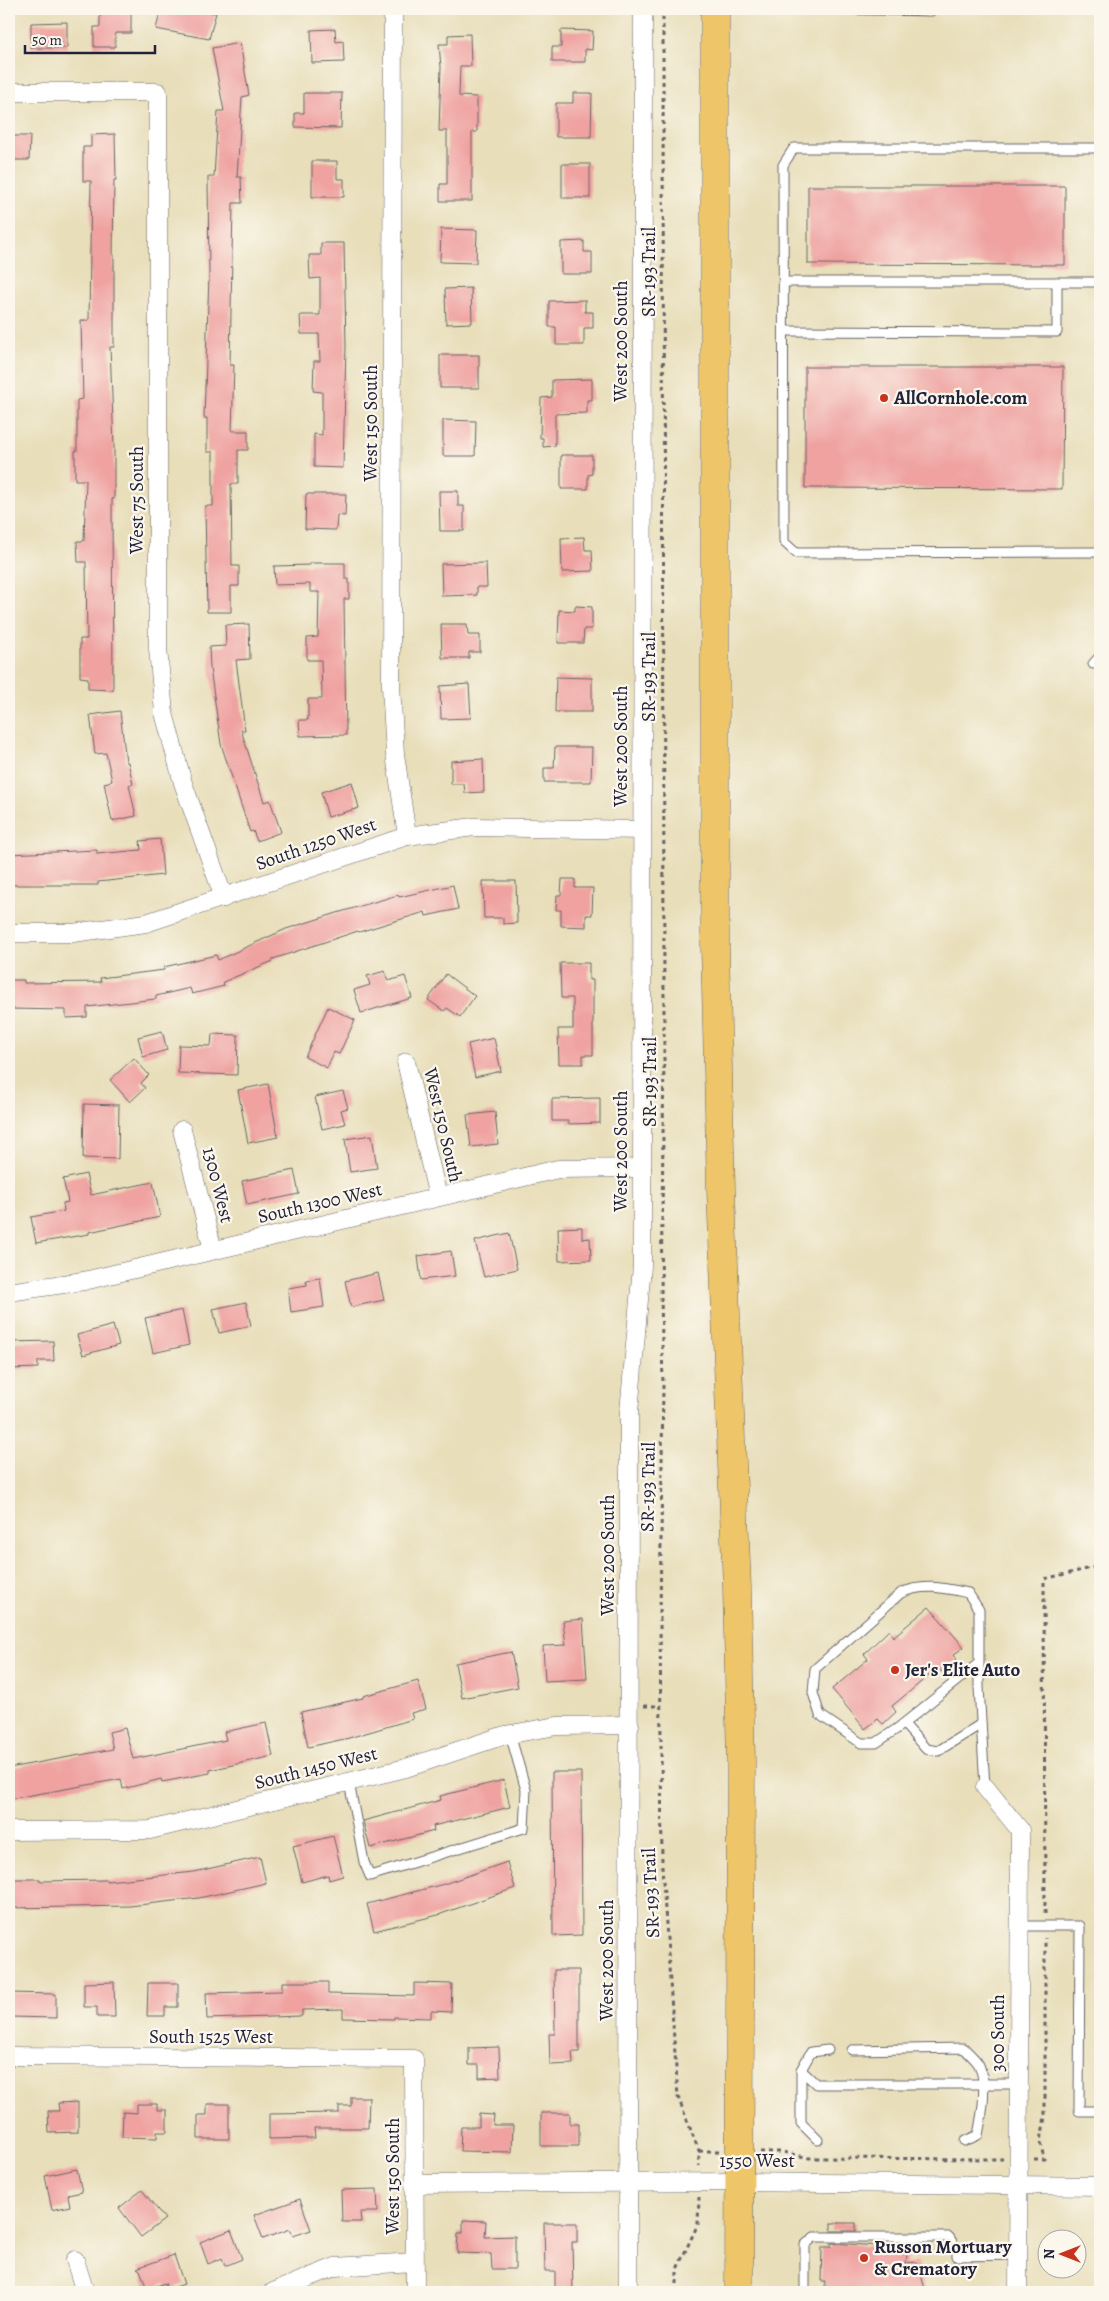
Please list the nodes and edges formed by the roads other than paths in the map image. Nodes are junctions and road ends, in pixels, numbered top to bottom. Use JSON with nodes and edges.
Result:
{"nodes":[{"id":1,"x":393,"y":9,"type":"edge"},
{"id":2,"x":643,"y":9,"type":"edge"},
{"id":3,"x":715,"y":9,"type":"edge"},
{"id":4,"x":823,"y":9,"type":"edge"},
{"id":5,"x":931,"y":9,"type":"edge"},
{"id":6,"x":9,"y":92,"type":"edge"},
{"id":7,"x":1100,"y":148,"type":"edge"},
{"id":8,"x":784,"y":282,"type":"junction"},
{"id":9,"x":1057,"y":282,"type":"junction"},
{"id":10,"x":1100,"y":282,"type":"edge"},
{"id":11,"x":784,"y":331,"type":"junction"},
{"id":12,"x":1100,"y":552,"type":"edge"},
{"id":13,"x":1100,"y":656,"type":"edge"},
{"id":14,"x":1093,"y":664,"type":"dead end"},
{"id":15,"x":642,"y":830,"type":"junction"},
{"id":16,"x":407,"y":836,"type":"junction"},
{"id":17,"x":224,"y":898,"type":"junction"},
{"id":18,"x":9,"y":932,"type":"edge"},
{"id":19,"x":406,"y":1062,"type":"dead end"},
{"id":20,"x":182,"y":1130,"type":"dead end"},
{"id":21,"x":642,"y":1168,"type":"junction"},
{"id":22,"x":438,"y":1197,"type":"junction"},
{"id":23,"x":213,"y":1250,"type":"junction"},
{"id":24,"x":9,"y":1292,"type":"edge"},
{"id":25,"x":979,"y":1664,"type":"junction"},
{"id":26,"x":904,"y":1724,"type":"junction"},
{"id":27,"x":981,"y":1724,"type":"junction"},
{"id":28,"x":630,"y":1725,"type":"junction"},
{"id":29,"x":510,"y":1734,"type":"junction"},
{"id":30,"x":349,"y":1782,"type":"junction"},
{"id":31,"x":985,"y":1787,"type":"joint"},
{"id":32,"x":9,"y":1831,"type":"edge"},
{"id":33,"x":1020,"y":1926,"type":"junction"},
{"id":34,"x":828,"y":2050,"type":"dead end"},
{"id":35,"x":852,"y":2050,"type":"dead end"},
{"id":36,"x":9,"y":2056,"type":"edge"},
{"id":37,"x":414,"y":2060,"type":"joint"},
{"id":38,"x":801,"y":2070,"type":"junction"},
{"id":39,"x":982,"y":2083,"type":"junction"},
{"id":40,"x":1019,"y":2084,"type":"junction"},
{"id":41,"x":1100,"y":2111,"type":"edge"},
{"id":42,"x":818,"y":2140,"type":"dead end"},
{"id":43,"x":965,"y":2141,"type":"dead end"},
{"id":44,"x":627,"y":2182,"type":"junction"},
{"id":45,"x":740,"y":2182,"type":"junction"},
{"id":46,"x":414,"y":2184,"type":"junction"},
{"id":47,"x":1018,"y":2185,"type":"junction"},
{"id":48,"x":1100,"y":2186,"type":"edge"},
{"id":49,"x":1018,"y":2255,"type":"junction"},
{"id":50,"x":75,"y":2260,"type":"dead end"},
{"id":51,"x":414,"y":2262,"type":"junction"},
{"id":52,"x":85,"y":2292,"type":"edge"},
{"id":53,"x":273,"y":2292,"type":"edge"},
{"id":54,"x":414,"y":2292,"type":"edge"},
{"id":55,"x":628,"y":2292,"type":"edge"},
{"id":56,"x":739,"y":2292,"type":"edge"},
{"id":57,"x":806,"y":2292,"type":"edge"},
{"id":58,"x":1018,"y":2292,"type":"edge"}],
"edges":[{"from":1,"to":16,"type":"street","name":"West 150 South"},
{"from":2,"to":15,"type":"street","name":"West 200 South"},
{"from":3,"to":45,"type":"main road"},
{"from":4,"to":5,"type":"lane"},
{"from":6,"to":17,"type":"street","name":"West 75 South"},
{"from":7,"to":8,"type":"lane"},
{"from":8,"to":9,"type":"lane"},
{"from":8,"to":11,"type":"lane"},
{"from":9,"to":10,"type":"lane"},
{"from":9,"to":11,"type":"lane"},
{"from":11,"to":12,"type":"lane"},
{"from":13,"to":14,"type":"lane"},
{"from":15,"to":16,"type":"street","name":"South 1250 West"},
{"from":15,"to":21,"type":"street","name":"West 200 South"},
{"from":16,"to":17,"type":"street","name":"South 1250 West"},
{"from":17,"to":18,"type":"street","name":"South 1250 West"},
{"from":19,"to":22,"type":"street","name":"West 150 South"},
{"from":20,"to":23,"type":"street","name":"1300 West"},
{"from":21,"to":22,"type":"street","name":"South 1300 West"},
{"from":21,"to":28,"type":"street","name":"West 200 South"},
{"from":22,"to":23,"type":"street","name":"South 1300 West"},
{"from":23,"to":24,"type":"street","name":"South 1300 West"},
{"from":25,"to":26,"type":"lane"},
{"from":25,"to":26,"type":"lane"},
{"from":25,"to":27,"type":"lane"},
{"from":26,"to":27,"type":"lane"},
{"from":27,"to":31,"type":"lane"},
{"from":28,"to":29,"type":"street","name":"South 1450 West"},
{"from":28,"to":44,"type":"street","name":"West 200 South"},
{"from":29,"to":30,"type":"street","name":"South 1450 West"},
{"from":29,"to":30,"type":"lane"},
{"from":30,"to":32,"type":"street","name":"South 1450 West"},
{"from":31,"to":33,"type":"street","name":"300 South"},
{"from":33,"to":40,"type":"street","name":"300 South"},
{"from":33,"to":41,"type":"lane"},
{"from":34,"to":38,"type":"lane"},
{"from":35,"to":39,"type":"lane"},
{"from":36,"to":37,"type":"street","name":"South 1525 West"},
{"from":37,"to":46,"type":"street","name":"West 150 South"},
{"from":38,"to":39,"type":"lane"},
{"from":38,"to":42,"type":"lane"},
{"from":39,"to":40,"type":"lane"},
{"from":39,"to":43,"type":"lane"},
{"from":40,"to":47,"type":"street","name":"300 South"},
{"from":44,"to":45,"type":"street","name":"1550 West"},
{"from":44,"to":46,"type":"street","name":"1550 West"},
{"from":44,"to":55,"type":"street","name":"West 200 South"},
{"from":45,"to":47,"type":"street","name":"1550 West"},
{"from":45,"to":56,"type":"main road"},
{"from":46,"to":51,"type":"street","name":"West 150 South"},
{"from":47,"to":48,"type":"street","name":"1550 West"},
{"from":47,"to":49,"type":"street","name":"300 South"},
{"from":49,"to":57,"type":"lane"},
{"from":49,"to":58,"type":"street","name":"300 South"},
{"from":50,"to":52,"type":"street"},
{"from":51,"to":53,"type":"street"},
{"from":51,"to":54,"type":"street","name":"West 150 South"}]}
